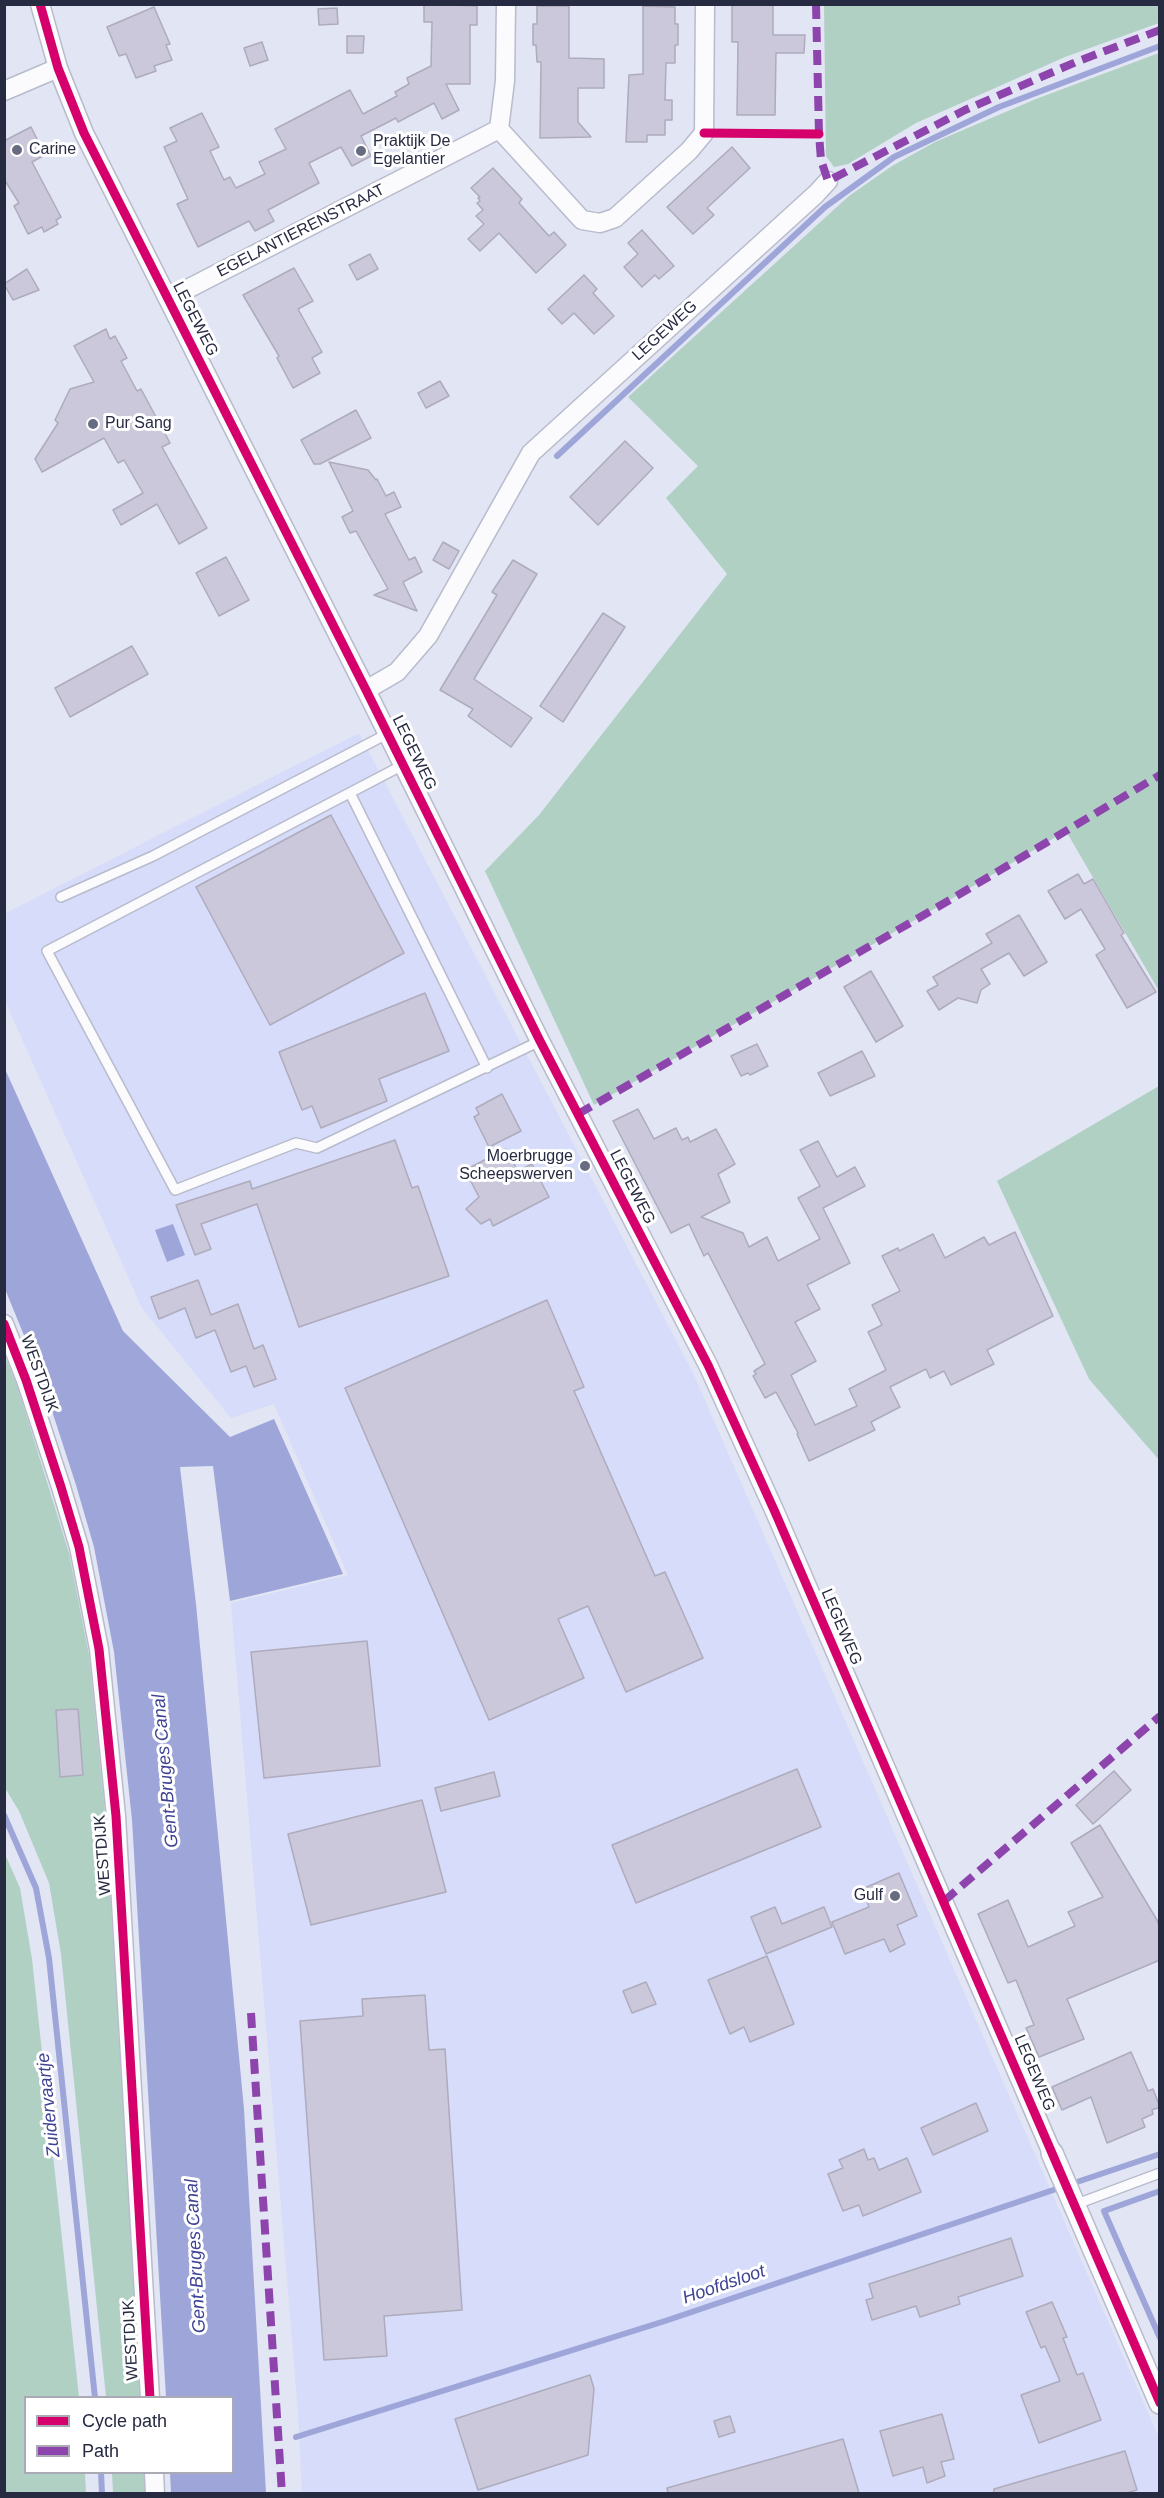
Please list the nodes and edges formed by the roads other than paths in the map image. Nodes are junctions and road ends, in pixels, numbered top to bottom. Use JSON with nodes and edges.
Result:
{"nodes":[{"id":1,"x":39,"y":4,"type":"edge"},
{"id":2,"x":506,"y":4,"type":"edge"},
{"id":3,"x":705,"y":4,"type":"edge"},
{"id":4,"x":58,"y":68,"type":"junction"},
{"id":5,"x":4,"y":91,"type":"edge"},
{"id":6,"x":499,"y":129,"type":"junction"},
{"id":7,"x":828,"y":181,"type":"dead end"},
{"id":8,"x":168,"y":299,"type":"junction"},
{"id":9,"x":366,"y":690,"type":"junction"},
{"id":10,"x":387,"y":734,"type":"junction"},
{"id":11,"x":403,"y":765,"type":"junction"},
{"id":12,"x":350,"y":793,"type":"junction"},
{"id":13,"x":61,"y":897,"type":"dead end"},
{"id":14,"x":540,"y":1041,"type":"junction"},
{"id":15,"x":487,"y":1068,"type":"junction"},
{"id":16,"x":4,"y":1324,"type":"edge"},
{"id":17,"x":1052,"y":2153,"type":"joint"},
{"id":18,"x":1160,"y":2173,"type":"edge"},
{"id":19,"x":1074,"y":2205,"type":"junction"},
{"id":20,"x":150,"y":2396,"type":"edge"},
{"id":21,"x":1160,"y":2403,"type":"edge"},
{"id":22,"x":154,"y":2474,"type":"edge"},
{"id":23,"x":155,"y":2493,"type":"edge"}],
"edges":[{"from":1,"to":4,"type":"street","name":"LEGEWEG"},
{"from":2,"to":6,"type":"street"},
{"from":3,"to":6,"type":"street"},
{"from":4,"to":5,"type":"street"},
{"from":4,"to":8,"type":"street","name":"LEGEWEG"},
{"from":6,"to":8,"type":"street","name":"EGELANTIERENSTRAAT"},
{"from":7,"to":9,"type":"street","name":"LEGEWEG"},
{"from":8,"to":9,"type":"street","name":"LEGEWEG"},
{"from":9,"to":10,"type":"street","name":"LEGEWEG"},
{"from":10,"to":11,"type":"street","name":"LEGEWEG"},
{"from":10,"to":13,"type":"lane"},
{"from":11,"to":12,"type":"lane"},
{"from":11,"to":14,"type":"street","name":"LEGEWEG"},
{"from":12,"to":15,"type":"lane"},
{"from":12,"to":15,"type":"lane"},
{"from":14,"to":15,"type":"lane"},
{"from":14,"to":17,"type":"street","name":"LEGEWEG"},
{"from":16,"to":20,"type":"street","name":"WESTDIJK"},
{"from":17,"to":19,"type":"street","name":"LEGEWEG"},
{"from":18,"to":19,"type":"lane"},
{"from":19,"to":21,"type":"street","name":"LEGEWEG"},
{"from":22,"to":23,"type":"street"}]}
